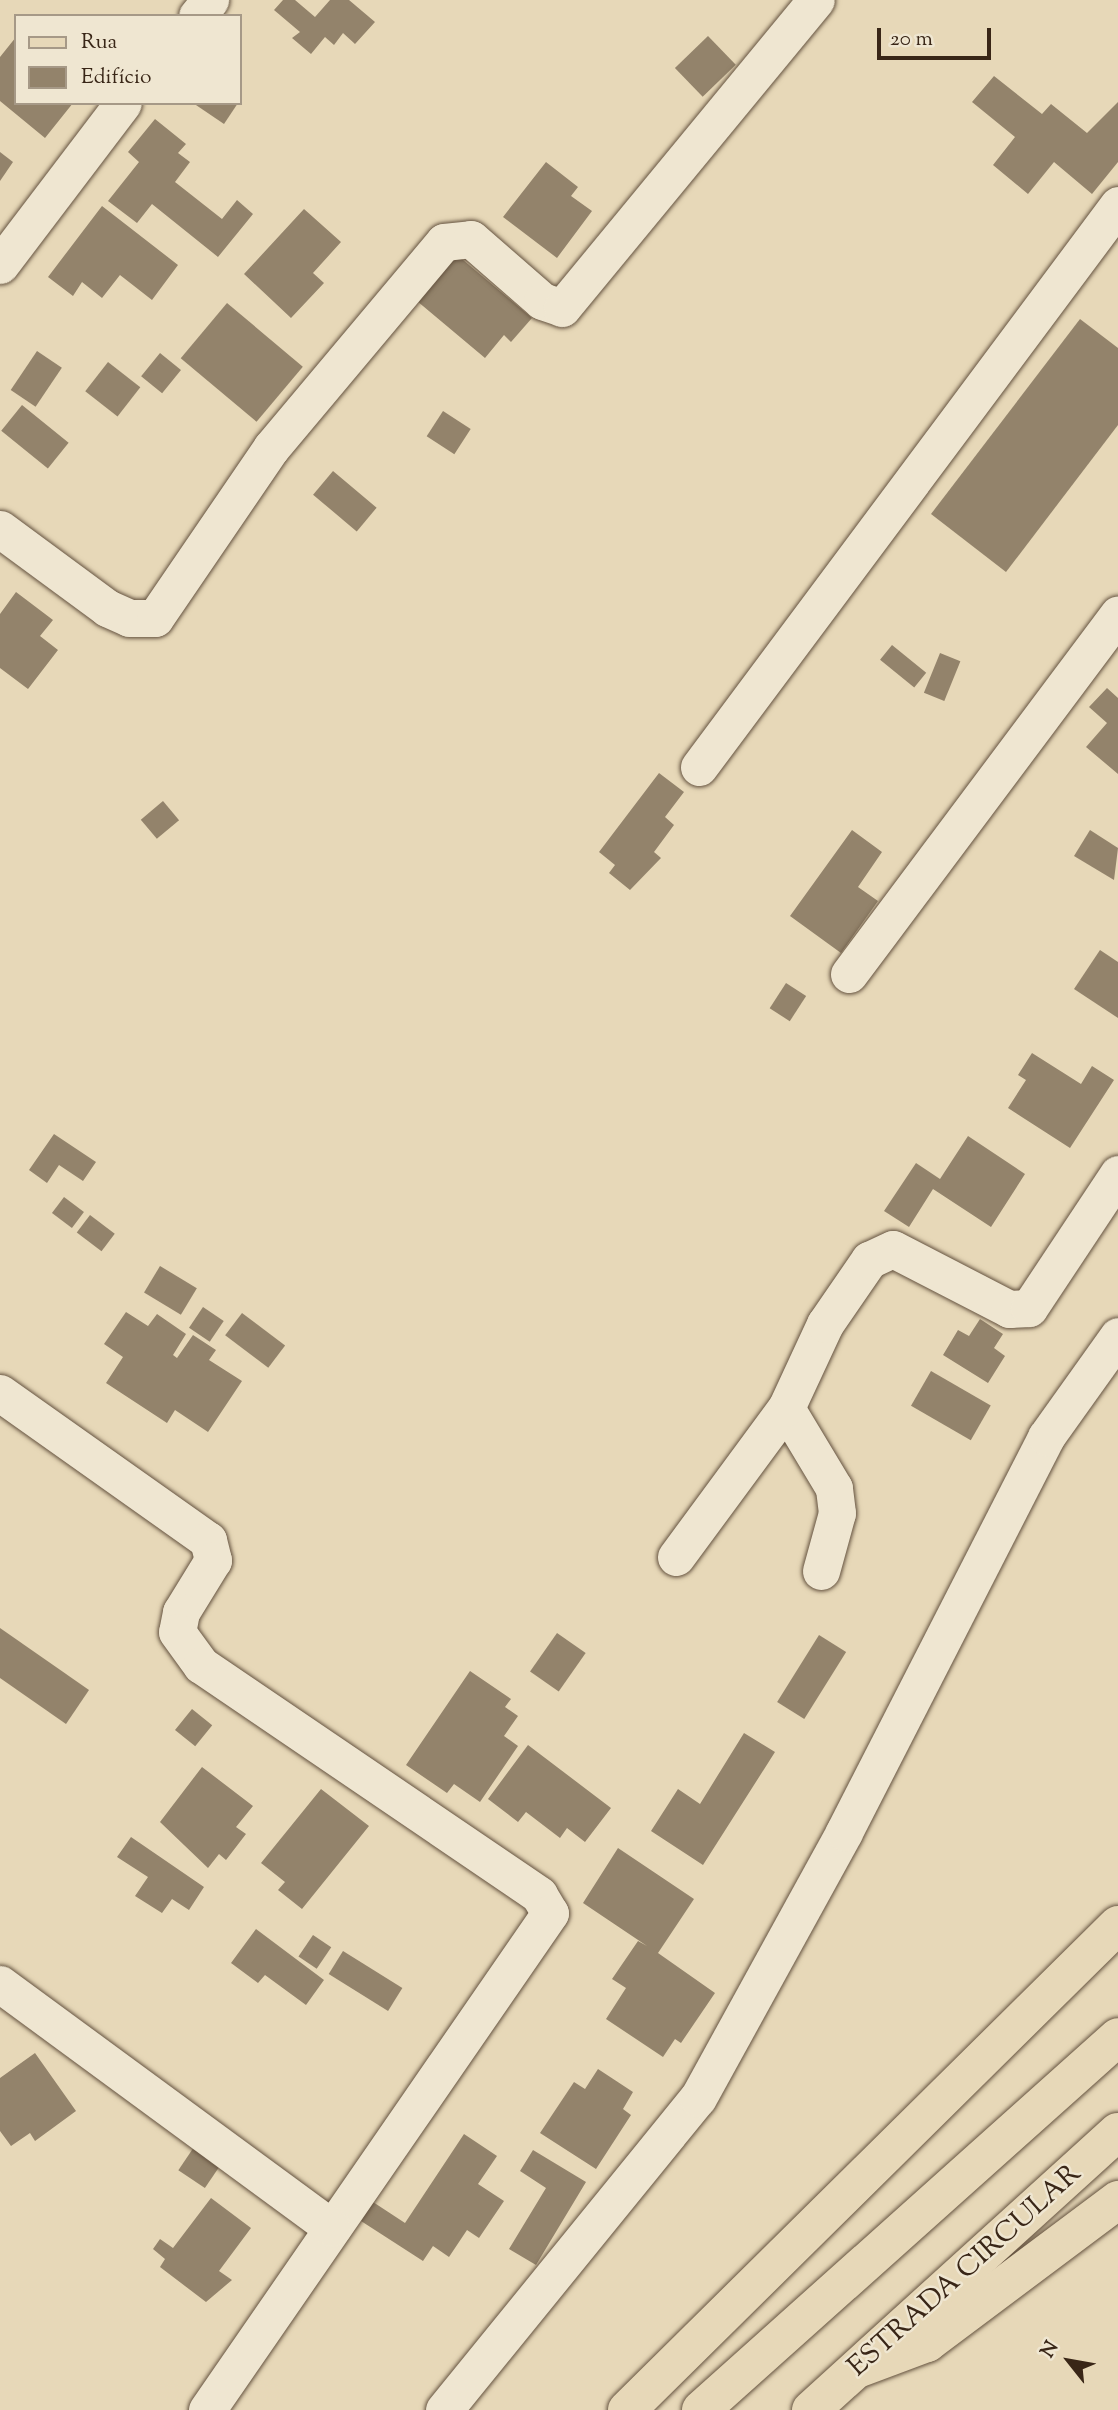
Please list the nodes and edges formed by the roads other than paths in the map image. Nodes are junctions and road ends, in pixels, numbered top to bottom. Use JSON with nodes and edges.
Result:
{"nodes":[{"id":1,"x":210,"y":0,"type":"edge"},
{"id":2,"x":816,"y":0,"type":"edge"},
{"id":3,"x":199,"y":14,"type":"edge"},
{"id":4,"x":120,"y":105,"type":"edge"},
{"id":5,"x":1118,"y":205,"type":"edge"},
{"id":6,"x":0,"y":265,"type":"edge"},
{"id":7,"x":0,"y":528,"type":"edge"},
{"id":8,"x":1118,"y":615,"type":"edge"},
{"id":9,"x":699,"y":767,"type":"dead end"},
{"id":10,"x":849,"y":974,"type":"dead end"},
{"id":11,"x":1118,"y":1174,"type":"edge"},
{"id":12,"x":1118,"y":1336,"type":"edge"},
{"id":13,"x":0,"y":1393,"type":"edge"},
{"id":14,"x":786,"y":1408,"type":"junction"},
{"id":15,"x":676,"y":1557,"type":"dead end"},
{"id":16,"x":821,"y":1571,"type":"dead end"},
{"id":17,"x":1118,"y":1925,"type":"edge"},
{"id":18,"x":0,"y":1984,"type":"edge"},
{"id":19,"x":1118,"y":2037,"type":"edge"},
{"id":20,"x":1118,"y":2132,"type":"edge"},
{"id":21,"x":1118,"y":2200,"type":"edge"},
{"id":22,"x":332,"y":2228,"type":"junction"},
{"id":23,"x":860,"y":2368,"type":"junction"},
{"id":24,"x":207,"y":2410,"type":"edge"},
{"id":25,"x":444,"y":2410,"type":"edge"},
{"id":26,"x":627,"y":2410,"type":"edge"},
{"id":27,"x":701,"y":2410,"type":"edge"},
{"id":28,"x":811,"y":2410,"type":"edge"}],
"edges":[{"from":1,"to":3,"type":"street"},
{"from":2,"to":7,"type":"street"},
{"from":4,"to":6,"type":"street"},
{"from":5,"to":9,"type":"street"},
{"from":8,"to":10,"type":"street"},
{"from":11,"to":14,"type":"street"},
{"from":12,"to":25,"type":"street"},
{"from":13,"to":22,"type":"street"},
{"from":14,"to":15,"type":"street"},
{"from":14,"to":16,"type":"street"},
{"from":17,"to":26,"type":"main road"},
{"from":18,"to":22,"type":"street"},
{"from":19,"to":27,"type":"main road"},
{"from":20,"to":23,"type":"main road","name":"ESTRADA CIRCULAR"},
{"from":21,"to":23,"type":"main road"},
{"from":22,"to":24,"type":"street"},
{"from":23,"to":28,"type":"main road","name":"ESTRADA CIRCULAR"}]}
